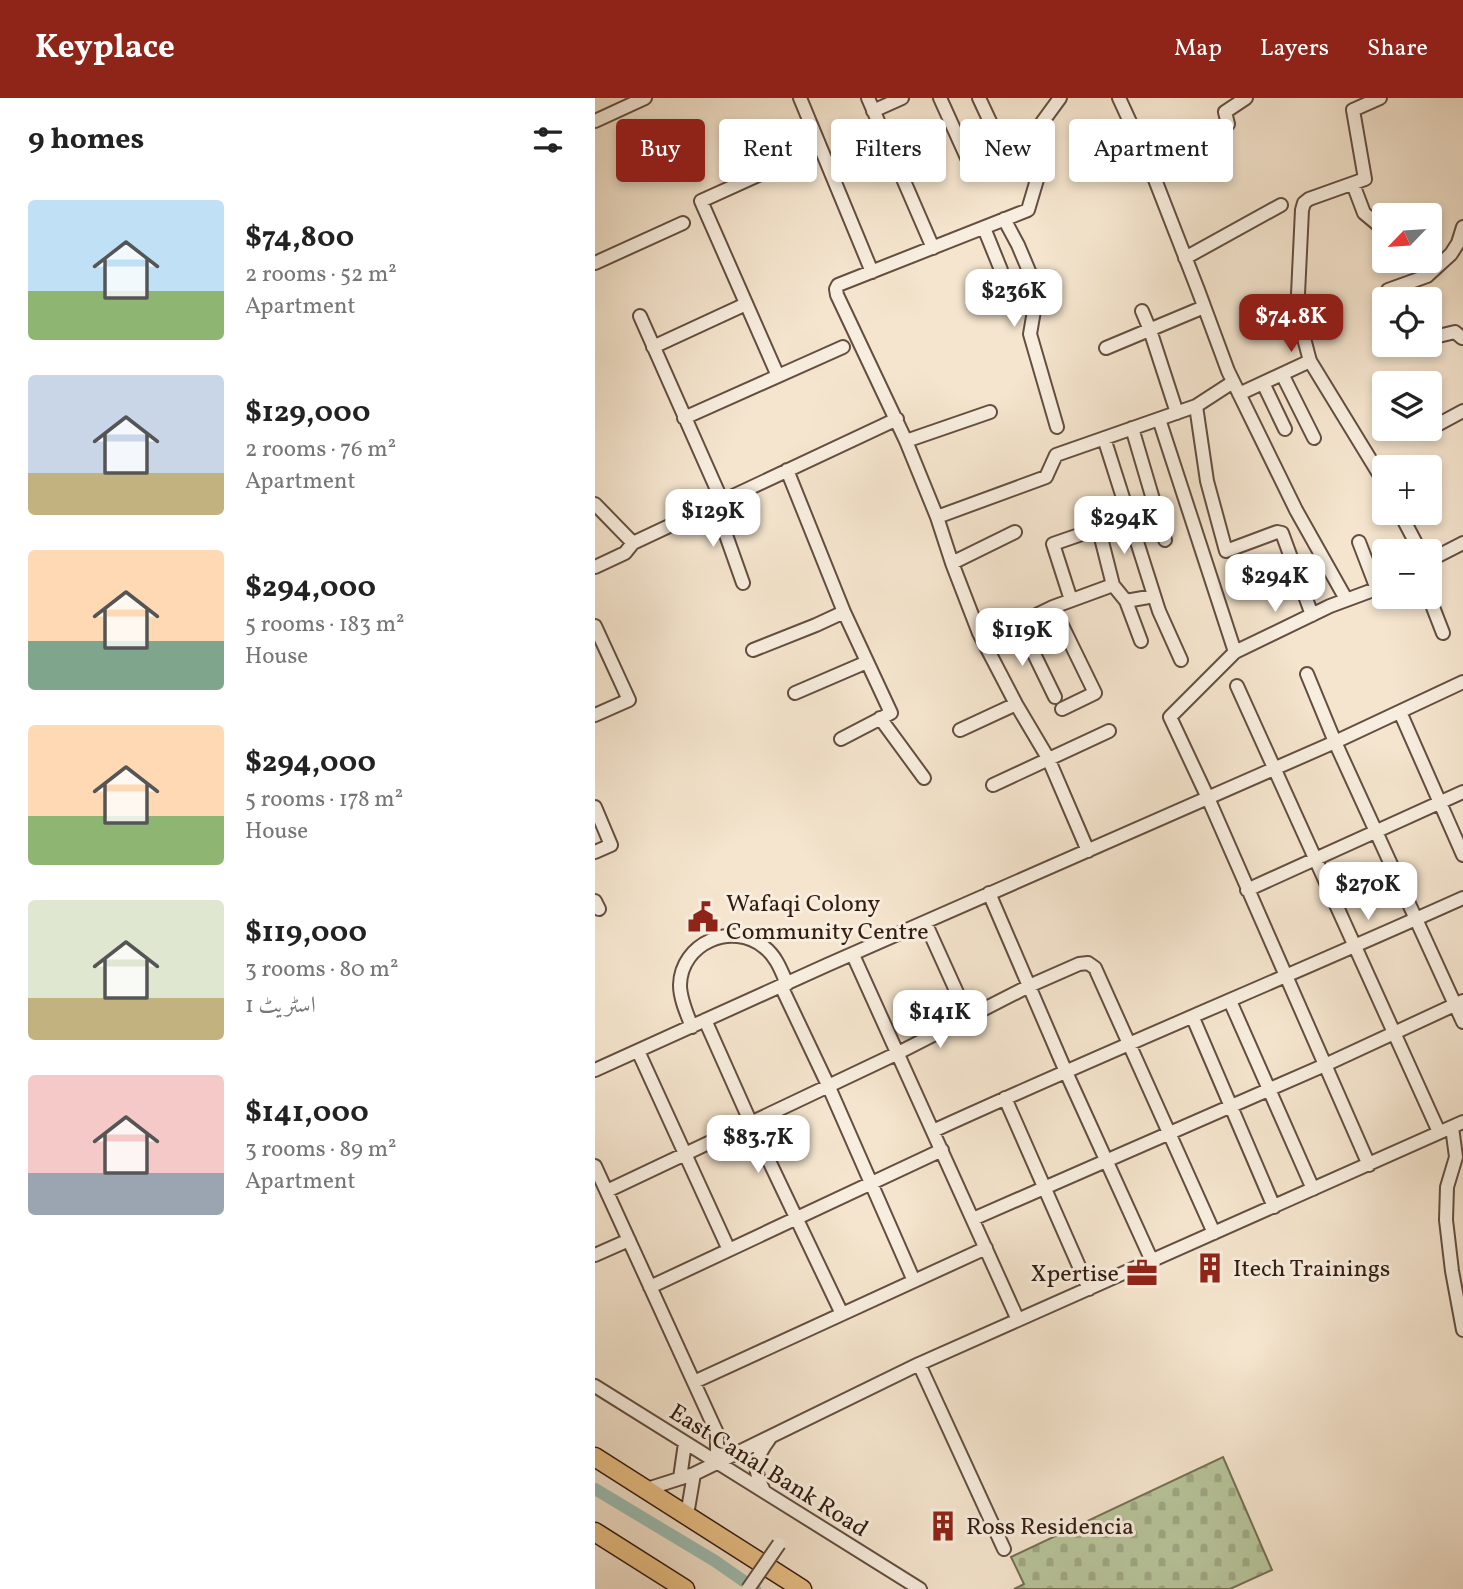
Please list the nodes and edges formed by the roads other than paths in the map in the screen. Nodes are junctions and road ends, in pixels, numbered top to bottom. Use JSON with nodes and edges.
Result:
{"nodes":[{"id":1,"x":645,"y":98,"type":"edge"},
{"id":2,"x":800,"y":98,"type":"edge"},
{"id":3,"x":868,"y":98,"type":"edge"},
{"id":4,"x":902,"y":98,"type":"edge"},
{"id":5,"x":940,"y":98,"type":"edge"},
{"id":6,"x":979,"y":98,"type":"edge"},
{"id":7,"x":1060,"y":98,"type":"edge"},
{"id":8,"x":1119,"y":98,"type":"edge"},
{"id":9,"x":1246,"y":98,"type":"edge"},
{"id":10,"x":1380,"y":98,"type":"edge"},
{"id":11,"x":873,"y":111,"type":"junction"},
{"id":12,"x":989,"y":119,"type":"edge"},
{"id":13,"x":1129,"y":119,"type":"edge"},
{"id":14,"x":1227,"y":119,"type":"edge"},
{"id":15,"x":595,"y":121,"type":"edge"},
{"id":16,"x":960,"y":142,"type":"edge"},
{"id":17,"x":743,"y":182,"type":"edge"},
{"id":18,"x":1156,"y":182,"type":"edge"},
{"id":19,"x":1353,"y":184,"type":"junction"},
{"id":20,"x":1281,"y":205,"type":"dead end"},
{"id":21,"x":1004,"y":219,"type":"junction"},
{"id":22,"x":1372,"y":220,"type":"edge"},
{"id":23,"x":683,"y":223,"type":"dead end"},
{"id":24,"x":1463,"y":227,"type":"edge"},
{"id":25,"x":984,"y":228,"type":"junction"},
{"id":26,"x":933,"y":248,"type":"junction"},
{"id":27,"x":1185,"y":258,"type":"junction"},
{"id":28,"x":595,"y":263,"type":"edge"},
{"id":29,"x":1001,"y":270,"type":"dead end"},
{"id":30,"x":872,"y":272,"type":"junction"},
{"id":31,"x":1405,"y":284,"type":"junction"},
{"id":32,"x":1396,"y":287,"type":"edge"},
{"id":33,"x":1406,"y":287,"type":"edge"},
{"id":34,"x":746,"y":304,"type":"junction"},
{"id":35,"x":1204,"y":307,"type":"junction"},
{"id":36,"x":1142,"y":311,"type":"dead end"},
{"id":37,"x":640,"y":316,"type":"dead end"},
{"id":38,"x":1150,"y":330,"type":"junction"},
{"id":39,"x":1442,"y":335,"type":"edge"},
{"id":40,"x":1463,"y":339,"type":"edge"},
{"id":41,"x":653,"y":347,"type":"junction"},
{"id":42,"x":843,"y":347,"type":"dead end"},
{"id":43,"x":1106,"y":348,"type":"dead end"},
{"id":44,"x":1310,"y":361,"type":"junction"},
{"id":45,"x":1282,"y":374,"type":"junction"},
{"id":46,"x":778,"y":376,"type":"junction"},
{"id":47,"x":1263,"y":383,"type":"junction"},
{"id":48,"x":1236,"y":388,"type":"junction"},
{"id":49,"x":1196,"y":406,"type":"junction"},
{"id":50,"x":1463,"y":411,"type":"edge"},
{"id":51,"x":990,"y":412,"type":"dead end"},
{"id":52,"x":1177,"y":413,"type":"junction"},
{"id":53,"x":684,"y":418,"type":"junction"},
{"id":54,"x":897,"y":419,"type":"junction"},
{"id":55,"x":1160,"y":419,"type":"junction"},
{"id":56,"x":1442,"y":422,"type":"edge"},
{"id":57,"x":1057,"y":427,"type":"dead end"},
{"id":58,"x":1132,"y":428,"type":"junction"},
{"id":59,"x":1285,"y":429,"type":"dead end"},
{"id":60,"x":1104,"y":438,"type":"junction"},
{"id":61,"x":1314,"y":438,"type":"dead end"},
{"id":62,"x":906,"y":441,"type":"junction"},
{"id":63,"x":1372,"y":462,"type":"edge"},
{"id":64,"x":787,"y":470,"type":"junction"},
{"id":65,"x":719,"y":502,"type":"junction"},
{"id":66,"x":595,"y":504,"type":"edge"},
{"id":67,"x":937,"y":517,"type":"junction"},
{"id":68,"x":1097,"y":522,"type":"dead end"},
{"id":69,"x":1016,"y":531,"type":"dead end"},
{"id":70,"x":1079,"y":535,"type":"dead end"},
{"id":71,"x":1165,"y":540,"type":"dead end"},
{"id":72,"x":1359,"y":542,"type":"dead end"},
{"id":73,"x":633,"y":543,"type":"junction"},
{"id":74,"x":1463,"y":543,"type":"edge"},
{"id":75,"x":1442,"y":554,"type":"edge"},
{"id":76,"x":952,"y":563,"type":"junction"},
{"id":77,"x":595,"y":567,"type":"edge"},
{"id":78,"x":1372,"y":569,"type":"edge"},
{"id":79,"x":743,"y":583,"type":"dead end"},
{"id":80,"x":1113,"y":584,"type":"junction"},
{"id":81,"x":1372,"y":591,"type":"edge"},
{"id":82,"x":1154,"y":596,"type":"junction"},
{"id":83,"x":1346,"y":599,"type":"junction"},
{"id":84,"x":1071,"y":600,"type":"junction"},
{"id":85,"x":1126,"y":601,"type":"junction"},
{"id":86,"x":1053,"y":607,"type":"junction"},
{"id":87,"x":1434,"y":609,"type":"edge"},
{"id":88,"x":844,"y":612,"type":"junction"},
{"id":89,"x":1311,"y":615,"type":"junction"},
{"id":90,"x":1019,"y":624,"type":"junction"},
{"id":91,"x":595,"y":626,"type":"edge"},
{"id":92,"x":1443,"y":633,"type":"dead end"},
{"id":93,"x":983,"y":641,"type":"junction"},
{"id":94,"x":1142,"y":641,"type":"dead end"},
{"id":95,"x":753,"y":650,"type":"dead end"},
{"id":96,"x":1235,"y":652,"type":"junction"},
{"id":97,"x":1181,"y":660,"type":"dead end"},
{"id":98,"x":867,"y":662,"type":"junction"},
{"id":99,"x":1307,"y":674,"type":"dead end"},
{"id":100,"x":1462,"y":684,"type":"edge"},
{"id":101,"x":1237,"y":686,"type":"dead end"},
{"id":102,"x":795,"y":693,"type":"dead end"},
{"id":103,"x":1016,"y":704,"type":"junction"},
{"id":104,"x":1400,"y":712,"type":"junction"},
{"id":105,"x":595,"y":715,"type":"edge"},
{"id":106,"x":880,"y":718,"type":"junction"},
{"id":107,"x":960,"y":730,"type":"dead end"},
{"id":108,"x":1109,"y":731,"type":"dead end"},
{"id":109,"x":841,"y":739,"type":"dead end"},
{"id":110,"x":1335,"y":742,"type":"junction"},
{"id":111,"x":1048,"y":758,"type":"junction"},
{"id":112,"x":1274,"y":767,"type":"junction"},
{"id":113,"x":924,"y":778,"type":"dead end"},
{"id":114,"x":993,"y":785,"type":"dead end"},
{"id":115,"x":1463,"y":792,"type":"edge"},
{"id":116,"x":1207,"y":798,"type":"junction"},
{"id":117,"x":1439,"y":803,"type":"junction"},
{"id":118,"x":595,"y":807,"type":"edge"},
{"id":119,"x":1376,"y":832,"type":"junction"},
{"id":120,"x":1088,"y":851,"type":"junction"},
{"id":121,"x":595,"y":852,"type":"edge"},
{"id":122,"x":1463,"y":855,"type":"edge"},
{"id":123,"x":1315,"y":859,"type":"junction"},
{"id":124,"x":1247,"y":890,"type":"junction"},
{"id":125,"x":989,"y":894,"type":"junction"},
{"id":126,"x":1463,"y":898,"type":"edge"},
{"id":127,"x":1416,"y":919,"type":"junction"},
{"id":128,"x":925,"y":922,"type":"junction"},
{"id":129,"x":1355,"y":946,"type":"junction"},
{"id":130,"x":853,"y":955,"type":"junction"},
{"id":131,"x":1286,"y":976,"type":"junction"},
{"id":132,"x":784,"y":985,"type":"junction"},
{"id":133,"x":1029,"y":986,"type":"junction"},
{"id":134,"x":1230,"y":1001,"type":"junction"},
{"id":135,"x":1459,"y":1003,"type":"edge"},
{"id":136,"x":968,"y":1017,"type":"junction"},
{"id":137,"x":1193,"y":1018,"type":"junction"},
{"id":138,"x":705,"y":1020,"type":"junction"},
{"id":139,"x":1463,"y":1022,"type":"edge"},
{"id":140,"x":692,"y":1027,"type":"junction"},
{"id":141,"x":1394,"y":1032,"type":"junction"},
{"id":142,"x":1130,"y":1045,"type":"junction"},
{"id":143,"x":638,"y":1051,"type":"junction"},
{"id":144,"x":898,"y":1053,"type":"junction"},
{"id":145,"x":1325,"y":1065,"type":"junction"},
{"id":146,"x":595,"y":1070,"type":"edge"},
{"id":147,"x":1066,"y":1072,"type":"junction"},
{"id":148,"x":828,"y":1085,"type":"junction"},
{"id":149,"x":1270,"y":1089,"type":"junction"},
{"id":150,"x":1005,"y":1098,"type":"junction"},
{"id":151,"x":1231,"y":1106,"type":"junction"},
{"id":152,"x":750,"y":1121,"type":"junction"},
{"id":153,"x":1451,"y":1127,"type":"edge"},
{"id":154,"x":933,"y":1131,"type":"junction"},
{"id":155,"x":1170,"y":1133,"type":"junction"},
{"id":156,"x":942,"y":1150,"type":"junction"},
{"id":157,"x":685,"y":1153,"type":"junction"},
{"id":158,"x":1108,"y":1160,"type":"junction"},
{"id":159,"x":1369,"y":1165,"type":"junction"},
{"id":160,"x":595,"y":1166,"type":"edge"},
{"id":161,"x":871,"y":1184,"type":"junction"},
{"id":162,"x":1044,"y":1188,"type":"junction"},
{"id":163,"x":1313,"y":1189,"type":"junction"},
{"id":164,"x":607,"y":1191,"type":"junction"},
{"id":165,"x":1274,"y":1207,"type":"junction"},
{"id":166,"x":797,"y":1218,"type":"junction"},
{"id":167,"x":973,"y":1219,"type":"junction"},
{"id":168,"x":1214,"y":1233,"type":"junction"},
{"id":169,"x":629,"y":1240,"type":"junction"},
{"id":170,"x":986,"y":1248,"type":"junction"},
{"id":171,"x":729,"y":1250,"type":"junction"},
{"id":172,"x":595,"y":1255,"type":"edge"},
{"id":173,"x":1152,"y":1261,"type":"junction"},
{"id":174,"x":914,"y":1281,"type":"junction"},
{"id":175,"x":650,"y":1287,"type":"junction"},
{"id":176,"x":1089,"y":1289,"type":"junction"},
{"id":177,"x":842,"y":1314,"type":"junction"},
{"id":178,"x":1018,"y":1320,"type":"junction"},
{"id":179,"x":1463,"y":1330,"type":"edge"},
{"id":180,"x":919,"y":1364,"type":"junction"},
{"id":181,"x":694,"y":1382,"type":"junction"},
{"id":182,"x":595,"y":1386,"type":"edge"},
{"id":183,"x":772,"y":1436,"type":"junction"},
{"id":184,"x":685,"y":1443,"type":"junction"},
{"id":185,"x":595,"y":1457,"type":"edge"},
{"id":186,"x":717,"y":1462,"type":"junction"},
{"id":187,"x":694,"y":1474,"type":"junction"},
{"id":188,"x":680,"y":1478,"type":"junction"},
{"id":189,"x":647,"y":1489,"type":"junction"},
{"id":190,"x":764,"y":1492,"type":"junction"},
{"id":191,"x":687,"y":1515,"type":"junction"},
{"id":192,"x":595,"y":1532,"type":"edge"},
{"id":193,"x":779,"y":1545,"type":"dead end"},
{"id":194,"x":1004,"y":1549,"type":"dead end"},
{"id":195,"x":685,"y":1589,"type":"edge"},
{"id":196,"x":748,"y":1589,"type":"edge"},
{"id":197,"x":802,"y":1589,"type":"edge"},
{"id":198,"x":921,"y":1589,"type":"edge"}],
"edges":[{"from":1,"to":15,"type":"street"},
{"from":2,"to":30,"type":"street"},
{"from":3,"to":11,"type":"street"},
{"from":4,"to":11,"type":"street"},
{"from":5,"to":16,"type":"street"},
{"from":6,"to":12,"type":"street"},
{"from":7,"to":21,"type":"street"},
{"from":8,"to":13,"type":"street"},
{"from":9,"to":14,"type":"street"},
{"from":10,"to":19,"type":"street"},
{"from":11,"to":26,"type":"street"},
{"from":17,"to":34,"type":"street"},
{"from":18,"to":27,"type":"street"},
{"from":19,"to":22,"type":"street"},
{"from":19,"to":44,"type":"street"},
{"from":20,"to":27,"type":"street"},
{"from":21,"to":25,"type":"street"},
{"from":21,"to":57,"type":"street"},
{"from":23,"to":28,"type":"street"},
{"from":24,"to":31,"type":"street"},
{"from":25,"to":26,"type":"street"},
{"from":25,"to":29,"type":"street"},
{"from":26,"to":30,"type":"street"},
{"from":27,"to":35,"type":"street"},
{"from":30,"to":54,"type":"street"},
{"from":31,"to":32,"type":"street"},
{"from":31,"to":33,"type":"street"},
{"from":34,"to":41,"type":"street"},
{"from":34,"to":46,"type":"street"},
{"from":35,"to":38,"type":"street"},
{"from":35,"to":48,"type":"street"},
{"from":36,"to":38,"type":"street"},
{"from":37,"to":41,"type":"street"},
{"from":38,"to":43,"type":"street"},
{"from":38,"to":52,"type":"street"},
{"from":39,"to":40,"type":"street"},
{"from":41,"to":53,"type":"street"},
{"from":42,"to":46,"type":"street"},
{"from":44,"to":45,"type":"street"},
{"from":44,"to":63,"type":"street"},
{"from":45,"to":47,"type":"street"},
{"from":45,"to":61,"type":"street"},
{"from":46,"to":53,"type":"street"},
{"from":47,"to":48,"type":"street"},
{"from":47,"to":59,"type":"street"},
{"from":48,"to":49,"type":"street"},
{"from":48,"to":83,"type":"street"},
{"from":49,"to":52,"type":"street"},
{"from":49,"to":89,"type":"street"},
{"from":50,"to":56,"type":"street"},
{"from":51,"to":62,"type":"street"},
{"from":52,"to":55,"type":"street"},
{"from":53,"to":65,"type":"street"},
{"from":54,"to":62,"type":"street"},
{"from":54,"to":64,"type":"street"},
{"from":55,"to":58,"type":"street"},
{"from":55,"to":96,"type":"street"},
{"from":58,"to":60,"type":"street"},
{"from":58,"to":71,"type":"street"},
{"from":60,"to":67,"type":"street"},
{"from":60,"to":82,"type":"street"},
{"from":62,"to":67,"type":"street"},
{"from":64,"to":65,"type":"street"},
{"from":64,"to":88,"type":"street"},
{"from":65,"to":73,"type":"street"},
{"from":65,"to":79,"type":"street"},
{"from":66,"to":73,"type":"street"},
{"from":67,"to":76,"type":"street"},
{"from":68,"to":80,"type":"street"},
{"from":69,"to":76,"type":"street"},
{"from":70,"to":84,"type":"street"},
{"from":72,"to":78,"type":"street"},
{"from":73,"to":77,"type":"street"},
{"from":74,"to":75,"type":"street"},
{"from":76,"to":93,"type":"street"},
{"from":80,"to":84,"type":"street"},
{"from":80,"to":85,"type":"street"},
{"from":81,"to":83,"type":"street"},
{"from":82,"to":85,"type":"street"},
{"from":82,"to":97,"type":"street"},
{"from":83,"to":89,"type":"street"},
{"from":84,"to":86,"type":"street"},
{"from":85,"to":94,"type":"street"},
{"from":86,"to":90,"type":"street"},
{"from":86,"to":90,"type":"street"},
{"from":87,"to":92,"type":"street"},
{"from":88,"to":95,"type":"street"},
{"from":88,"to":98,"type":"street"},
{"from":89,"to":96,"type":"street"},
{"from":90,"to":93,"type":"street"},
{"from":91,"to":105,"type":"street"},
{"from":93,"to":103,"type":"street"},
{"from":96,"to":116,"type":"street"},
{"from":98,"to":102,"type":"street"},
{"from":98,"to":106,"type":"street"},
{"from":99,"to":110,"type":"street"},
{"from":100,"to":104,"type":"street"},
{"from":101,"to":112,"type":"street"},
{"from":103,"to":107,"type":"street"},
{"from":103,"to":111,"type":"street"},
{"from":104,"to":110,"type":"street"},
{"from":104,"to":117,"type":"street"},
{"from":106,"to":109,"type":"street"},
{"from":106,"to":113,"type":"street"},
{"from":108,"to":111,"type":"street"},
{"from":110,"to":112,"type":"street"},
{"from":110,"to":119,"type":"street"},
{"from":111,"to":114,"type":"street"},
{"from":111,"to":120,"type":"street"},
{"from":112,"to":116,"type":"street"},
{"from":112,"to":123,"type":"street"},
{"from":115,"to":117,"type":"street"},
{"from":116,"to":120,"type":"street"},
{"from":116,"to":124,"type":"street"},
{"from":117,"to":119,"type":"street"},
{"from":117,"to":122,"type":"street"},
{"from":118,"to":121,"type":"street"},
{"from":119,"to":123,"type":"street"},
{"from":119,"to":127,"type":"street"},
{"from":120,"to":125,"type":"street"},
{"from":123,"to":124,"type":"street"},
{"from":123,"to":129,"type":"street"},
{"from":124,"to":131,"type":"street"},
{"from":125,"to":128,"type":"street"},
{"from":125,"to":133,"type":"street"},
{"from":126,"to":127,"type":"street"},
{"from":127,"to":129,"type":"street"},
{"from":127,"to":135,"type":"street"},
{"from":128,"to":130,"type":"street"},
{"from":128,"to":136,"type":"street"},
{"from":129,"to":131,"type":"street"},
{"from":129,"to":141,"type":"street"},
{"from":130,"to":132,"type":"street"},
{"from":130,"to":144,"type":"street"},
{"from":131,"to":134,"type":"street"},
{"from":131,"to":145,"type":"street"},
{"from":132,"to":138,"type":"street"},
{"from":132,"to":140,"type":"street"},
{"from":132,"to":148,"type":"street"},
{"from":133,"to":136,"type":"street"},
{"from":133,"to":142,"type":"street"},
{"from":133,"to":147,"type":"street"},
{"from":134,"to":137,"type":"street"},
{"from":134,"to":149,"type":"street"},
{"from":135,"to":139,"type":"street"},
{"from":135,"to":141,"type":"street"},
{"from":136,"to":144,"type":"street"},
{"from":137,"to":142,"type":"street"},
{"from":137,"to":151,"type":"street"},
{"from":138,"to":140,"type":"street"},
{"from":138,"to":152,"type":"street"},
{"from":140,"to":143,"type":"street"},
{"from":141,"to":145,"type":"street"},
{"from":141,"to":153,"type":"street"},
{"from":142,"to":147,"type":"street"},
{"from":142,"to":155,"type":"street"},
{"from":143,"to":146,"type":"street"},
{"from":143,"to":157,"type":"street"},
{"from":144,"to":148,"type":"street"},
{"from":144,"to":154,"type":"street"},
{"from":145,"to":149,"type":"street"},
{"from":145,"to":159,"type":"street"},
{"from":147,"to":150,"type":"street"},
{"from":147,"to":158,"type":"street"},
{"from":148,"to":152,"type":"street"},
{"from":148,"to":161,"type":"street"},
{"from":149,"to":151,"type":"street"},
{"from":149,"to":163,"type":"street"},
{"from":150,"to":154,"type":"street"},
{"from":150,"to":162,"type":"street"},
{"from":151,"to":155,"type":"street"},
{"from":151,"to":165,"type":"street"},
{"from":152,"to":157,"type":"street"},
{"from":152,"to":166,"type":"street"},
{"from":153,"to":159,"type":"street"},
{"from":153,"to":179,"type":"street"},
{"from":154,"to":156,"type":"street"},
{"from":155,"to":158,"type":"street"},
{"from":155,"to":168,"type":"street"},
{"from":156,"to":161,"type":"street"},
{"from":156,"to":167,"type":"street"},
{"from":157,"to":164,"type":"street"},
{"from":157,"to":171,"type":"street"},
{"from":158,"to":162,"type":"street"},
{"from":158,"to":173,"type":"street"},
{"from":159,"to":163,"type":"street"},
{"from":160,"to":164,"type":"street"},
{"from":161,"to":166,"type":"street"},
{"from":161,"to":174,"type":"street"},
{"from":162,"to":167,"type":"street"},
{"from":162,"to":176,"type":"street"},
{"from":163,"to":165,"type":"street"},
{"from":164,"to":169,"type":"street"},
{"from":165,"to":168,"type":"street"},
{"from":166,"to":171,"type":"street"},
{"from":166,"to":177,"type":"street"},
{"from":167,"to":170,"type":"street"},
{"from":168,"to":173,"type":"street"},
{"from":169,"to":172,"type":"street"},
{"from":169,"to":175,"type":"street"},
{"from":170,"to":174,"type":"street"},
{"from":170,"to":178,"type":"street"},
{"from":171,"to":175,"type":"street"},
{"from":173,"to":176,"type":"street"},
{"from":174,"to":177,"type":"street"},
{"from":175,"to":181,"type":"street"},
{"from":176,"to":178,"type":"street"},
{"from":177,"to":181,"type":"street"},
{"from":178,"to":180,"type":"street"},
{"from":180,"to":183,"type":"street"},
{"from":180,"to":194,"type":"street"},
{"from":181,"to":186,"type":"street"},
{"from":182,"to":184,"type":"street","name":"East Canal Bank Road"},
{"from":183,"to":186,"type":"street"},
{"from":183,"to":190,"type":"street"},
{"from":184,"to":186,"type":"street","name":"East Canal Bank Road"},
{"from":184,"to":188,"type":"street"},
{"from":185,"to":189,"type":"highway"},
{"from":186,"to":187,"type":"street"},
{"from":186,"to":190,"type":"street","name":"East Canal Bank Road"},
{"from":187,"to":188,"type":"street"},
{"from":187,"to":191,"type":"street"},
{"from":188,"to":189,"type":"street"},
{"from":189,"to":191,"type":"highway"},
{"from":190,"to":198,"type":"street","name":"East Canal Bank Road"},
{"from":191,"to":197,"type":"highway"},
{"from":192,"to":195,"type":"highway"},
{"from":193,"to":196,"type":"street","bridge":true}]}
